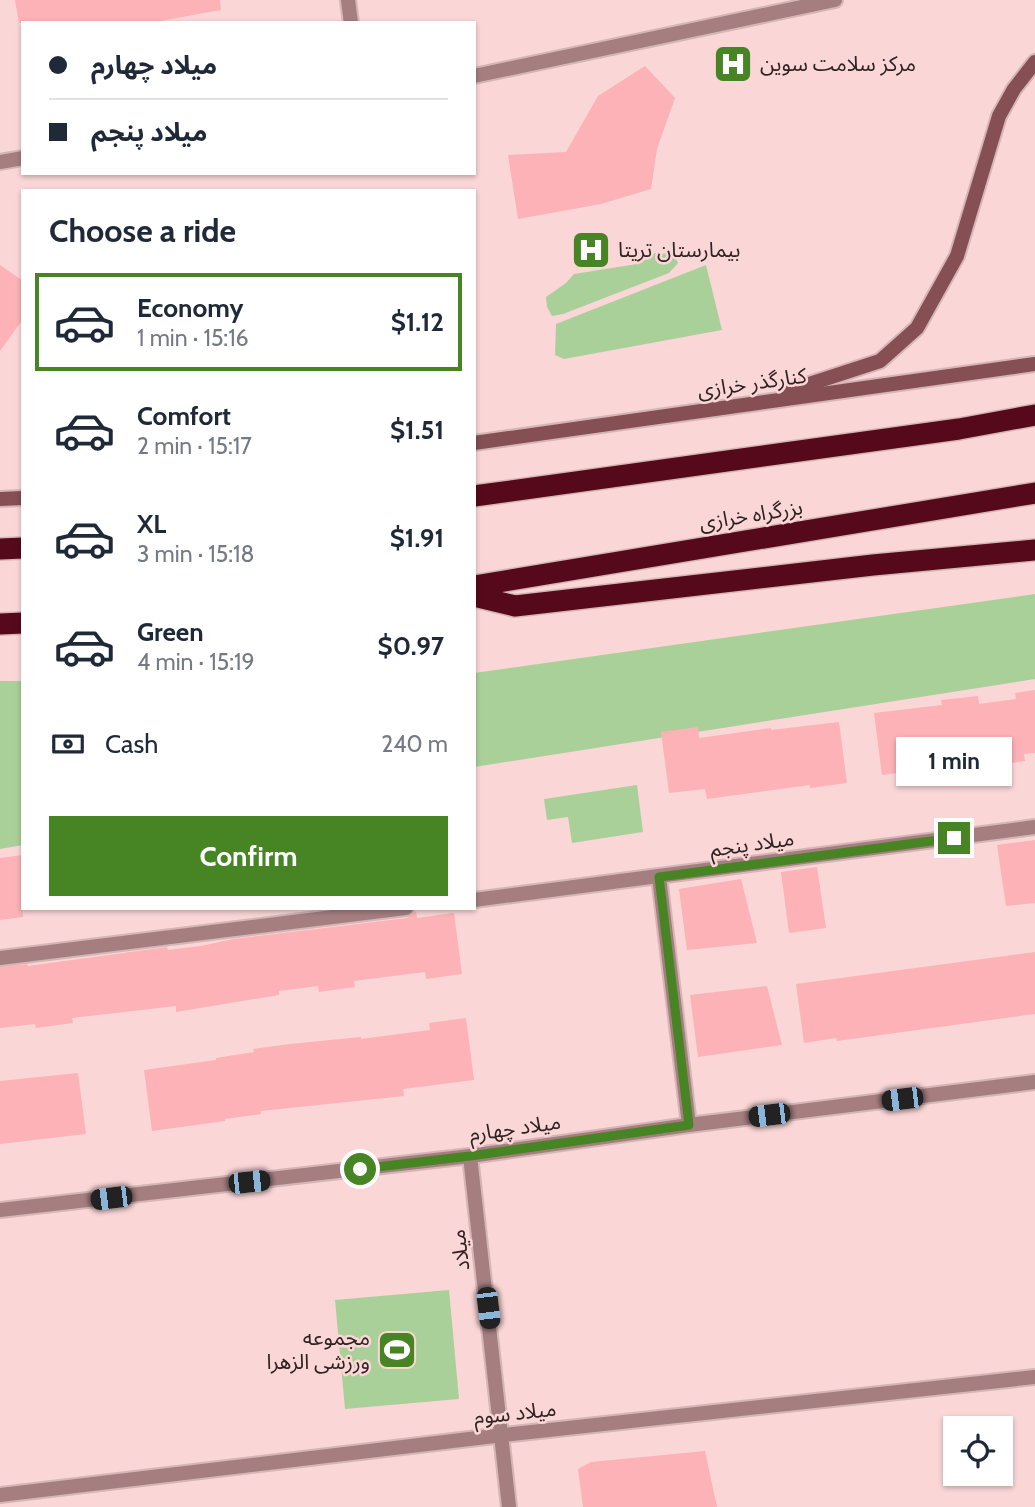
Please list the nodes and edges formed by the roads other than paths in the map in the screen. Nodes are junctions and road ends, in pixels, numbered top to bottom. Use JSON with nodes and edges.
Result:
{"nodes":[{"id":1,"x":348,"y":0,"type":"edge"},
{"id":2,"x":835,"y":0,"type":"edge"},
{"id":3,"x":351,"y":21,"type":"edge"},
{"id":4,"x":1035,"y":62,"type":"edge"},
{"id":5,"x":476,"y":76,"type":"edge"},
{"id":6,"x":21,"y":158,"type":"edge"},
{"id":7,"x":0,"y":162,"type":"edge"},
{"id":8,"x":1035,"y":364,"type":"edge"},
{"id":9,"x":748,"y":405,"type":"junction"},
{"id":10,"x":1035,"y":415,"type":"edge"},
{"id":11,"x":476,"y":443,"type":"edge"},
{"id":12,"x":1035,"y":493,"type":"edge"},
{"id":13,"x":476,"y":496,"type":"edge"},
{"id":14,"x":21,"y":498,"type":"edge"},
{"id":15,"x":0,"y":499,"type":"edge"},
{"id":16,"x":21,"y":548,"type":"edge"},
{"id":17,"x":0,"y":549,"type":"edge"},
{"id":18,"x":1035,"y":550,"type":"edge"},
{"id":19,"x":476,"y":586,"type":"edge"},
{"id":20,"x":476,"y":596,"type":"edge"},
{"id":21,"x":21,"y":623,"type":"edge"},
{"id":22,"x":0,"y":624,"type":"edge"},
{"id":23,"x":1035,"y":827,"type":"edge"},
{"id":24,"x":659,"y":877,"type":"junction"},
{"id":25,"x":476,"y":900,"type":"edge"},
{"id":26,"x":390,"y":910,"type":"edge"},
{"id":27,"x":0,"y":958,"type":"edge"},
{"id":28,"x":1035,"y":1082,"type":"edge"},
{"id":29,"x":689,"y":1125,"type":"junction"},
{"id":30,"x":470,"y":1156,"type":"junction"},
{"id":31,"x":0,"y":1210,"type":"edge"},
{"id":32,"x":1035,"y":1377,"type":"edge"},
{"id":33,"x":503,"y":1435,"type":"junction"},
{"id":34,"x":0,"y":1495,"type":"edge"},
{"id":35,"x":509,"y":1507,"type":"edge"}],
"edges":[{"from":1,"to":3,"type":"street"},
{"from":2,"to":5,"type":"street"},
{"from":4,"to":9,"type":"street"},
{"from":6,"to":7,"type":"street"},
{"from":8,"to":9,"type":"street","name":"کنارگذر خرازی"},
{"from":9,"to":11,"type":"street","name":"کنارگذر خرازی"},
{"from":10,"to":13,"type":"highway"},
{"from":12,"to":19,"type":"highway","name":"بزرگراه خرازی"},
{"from":14,"to":15,"type":"street"},
{"from":16,"to":17,"type":"highway"},
{"from":18,"to":20,"type":"highway"},
{"from":21,"to":22,"type":"highway"},
{"from":23,"to":24,"type":"street","name":"میلاد پنجم"},
{"from":24,"to":25,"type":"street","name":"میلاد پنجم"},
{"from":24,"to":29,"type":"street"},
{"from":26,"to":27,"type":"street"},
{"from":28,"to":29,"type":"street","name":"میلاد چهارم"},
{"from":29,"to":30,"type":"street","name":"میلاد چهارم"},
{"from":30,"to":31,"type":"street","name":"میلاد چهارم"},
{"from":30,"to":33,"type":"street","name":"میلاد"},
{"from":32,"to":33,"type":"street","name":"میلاد سوم"},
{"from":33,"to":34,"type":"street","name":"میلاد سوم"},
{"from":33,"to":35,"type":"street","name":"میلاد"}]}
